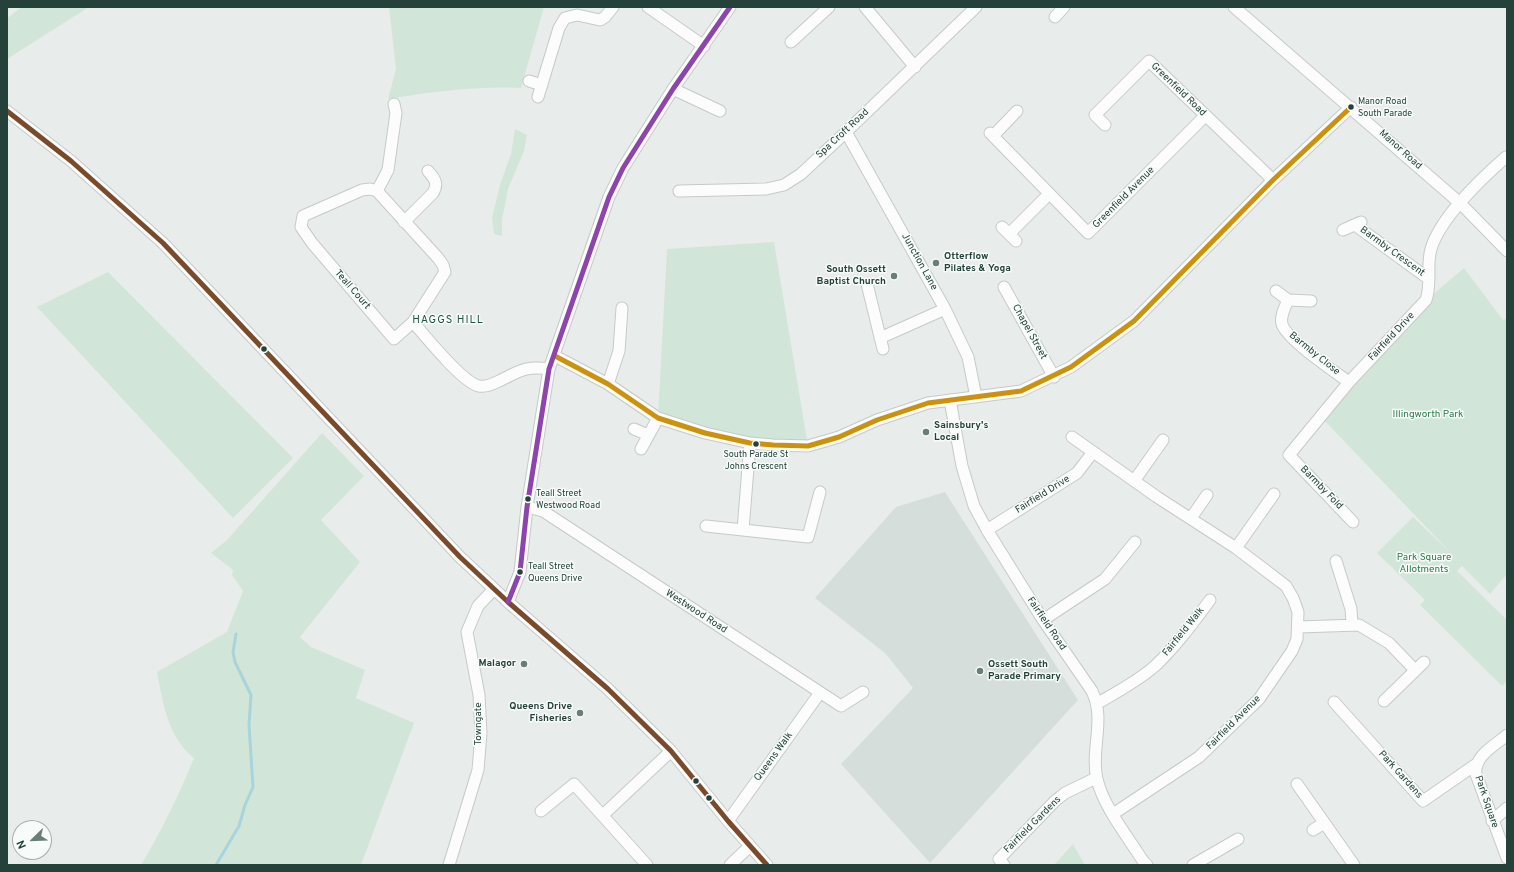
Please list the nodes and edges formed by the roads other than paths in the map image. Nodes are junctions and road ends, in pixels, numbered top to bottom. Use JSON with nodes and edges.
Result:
{"nodes":[{"id":1,"x":613,"y":7,"type":"edge"},
{"id":2,"x":648,"y":7,"type":"edge"},
{"id":3,"x":730,"y":7,"type":"edge"},
{"id":4,"x":828,"y":7,"type":"edge"},
{"id":5,"x":865,"y":7,"type":"edge"},
{"id":6,"x":976,"y":7,"type":"edge"},
{"id":7,"x":1064,"y":7,"type":"edge"},
{"id":8,"x":1234,"y":7,"type":"edge"},
{"id":9,"x":1054,"y":17,"type":"dead end"},
{"id":10,"x":791,"y":42,"type":"dead end"},
{"id":11,"x":704,"y":46,"type":"junction"},
{"id":12,"x":916,"y":67,"type":"junction"},
{"id":13,"x":529,"y":80,"type":"dead end"},
{"id":14,"x":542,"y":85,"type":"junction"},
{"id":15,"x":673,"y":89,"type":"junction"},
{"id":16,"x":538,"y":97,"type":"dead end"},
{"id":17,"x":394,"y":104,"type":"dead end"},
{"id":18,"x":1351,"y":107,"type":"junction"},
{"id":19,"x":7,"y":111,"type":"edge"},
{"id":20,"x":1017,"y":111,"type":"dead end"},
{"id":21,"x":1205,"y":116,"type":"junction"},
{"id":22,"x":705,"y":117,"type":"dead end"},
{"id":23,"x":1105,"y":125,"type":"dead end"},
{"id":24,"x":846,"y":132,"type":"junction"},
{"id":25,"x":1506,"y":156,"type":"dead end"},
{"id":26,"x":428,"y":170,"type":"dead end"},
{"id":27,"x":1273,"y":180,"type":"junction"},
{"id":28,"x":377,"y":191,"type":"junction"},
{"id":29,"x":679,"y":191,"type":"dead end"},
{"id":30,"x":1049,"y":194,"type":"junction"},
{"id":31,"x":1461,"y":204,"type":"junction"},
{"id":32,"x":404,"y":222,"type":"junction"},
{"id":33,"x":1343,"y":230,"type":"dead end"},
{"id":34,"x":1009,"y":234,"type":"dead end"},
{"id":35,"x":1507,"y":251,"type":"edge"},
{"id":36,"x":1429,"y":279,"type":"junction"},
{"id":37,"x":867,"y":284,"type":"dead end"},
{"id":38,"x":1004,"y":287,"type":"dead end"},
{"id":39,"x":1276,"y":290,"type":"dead end"},
{"id":40,"x":1288,"y":300,"type":"junction"},
{"id":41,"x":1311,"y":301,"type":"dead end"},
{"id":42,"x":622,"y":308,"type":"dead end"},
{"id":43,"x":945,"y":309,"type":"junction"},
{"id":44,"x":413,"y":322,"type":"junction"},
{"id":45,"x":554,"y":356,"type":"junction"},
{"id":46,"x":549,"y":368,"type":"junction"},
{"id":47,"x":1054,"y":376,"type":"junction"},
{"id":48,"x":1349,"y":382,"type":"junction"},
{"id":49,"x":608,"y":384,"type":"junction"},
{"id":50,"x":976,"y":397,"type":"junction"},
{"id":51,"x":950,"y":400,"type":"junction"},
{"id":52,"x":658,"y":418,"type":"junction"},
{"id":53,"x":634,"y":429,"type":"dead end"},
{"id":54,"x":648,"y":435,"type":"junction"},
{"id":55,"x":1072,"y":437,"type":"dead end"},
{"id":56,"x":1163,"y":440,"type":"dead end"},
{"id":57,"x":750,"y":443,"type":"junction"},
{"id":58,"x":641,"y":449,"type":"dead end"},
{"id":59,"x":1093,"y":452,"type":"junction"},
{"id":60,"x":1289,"y":455,"type":"joint"},
{"id":61,"x":1134,"y":481,"type":"junction"},
{"id":62,"x":820,"y":492,"type":"dead end"},
{"id":63,"x":1274,"y":494,"type":"dead end"},
{"id":64,"x":1207,"y":495,"type":"dead end"},
{"id":65,"x":527,"y":507,"type":"junction"},
{"id":66,"x":1191,"y":518,"type":"junction"},
{"id":67,"x":1353,"y":522,"type":"dead end"},
{"id":68,"x":706,"y":526,"type":"dead end"},
{"id":69,"x":743,"y":530,"type":"junction"},
{"id":70,"x":987,"y":530,"type":"junction"},
{"id":71,"x":1135,"y":542,"type":"dead end"},
{"id":72,"x":1236,"y":548,"type":"junction"},
{"id":73,"x":1336,"y":560,"type":"dead end"},
{"id":74,"x":494,"y":589,"type":"junction"},
{"id":75,"x":1210,"y":600,"type":"dead end"},
{"id":76,"x":508,"y":602,"type":"junction"},
{"id":77,"x":1043,"y":620,"type":"junction"},
{"id":78,"x":1352,"y":624,"type":"junction"},
{"id":79,"x":1298,"y":627,"type":"junction"},
{"id":80,"x":1424,"y":662,"type":"dead end"},
{"id":81,"x":1415,"y":670,"type":"junction"},
{"id":82,"x":863,"y":692,"type":"dead end"},
{"id":83,"x":819,"y":694,"type":"junction"},
{"id":84,"x":1384,"y":701,"type":"dead end"},
{"id":85,"x":1334,"y":702,"type":"dead end"},
{"id":86,"x":1098,"y":703,"type":"junction"},
{"id":87,"x":1507,"y":735,"type":"edge"},
{"id":88,"x":671,"y":751,"type":"junction"},
{"id":89,"x":1475,"y":766,"type":"junction"},
{"id":90,"x":1096,"y":778,"type":"junction"},
{"id":91,"x":1297,"y":784,"type":"dead end"},
{"id":92,"x":1507,"y":808,"type":"edge"},
{"id":93,"x":541,"y":811,"type":"dead end"},
{"id":94,"x":1113,"y":814,"type":"junction"},
{"id":95,"x":603,"y":816,"type":"junction"},
{"id":96,"x":728,"y":821,"type":"junction"},
{"id":97,"x":1492,"y":821,"type":"junction"},
{"id":98,"x":1324,"y":823,"type":"junction"},
{"id":99,"x":1313,"y":830,"type":"dead end"},
{"id":100,"x":1238,"y":839,"type":"dead end"},
{"id":101,"x":750,"y":846,"type":"junction"},
{"id":102,"x":1507,"y":858,"type":"edge"},
{"id":103,"x":449,"y":865,"type":"edge"},
{"id":104,"x":647,"y":865,"type":"edge"},
{"id":105,"x":730,"y":865,"type":"edge"},
{"id":106,"x":767,"y":865,"type":"edge"},
{"id":107,"x":1004,"y":865,"type":"edge"},
{"id":108,"x":1147,"y":865,"type":"edge"},
{"id":109,"x":1193,"y":865,"type":"edge"},
{"id":110,"x":1354,"y":865,"type":"edge"}],
"edges":[{"from":1,"to":14,"type":"street"},
{"from":2,"to":11,"type":"street"},
{"from":3,"to":11,"type":"street"},
{"from":4,"to":10,"type":"street"},
{"from":5,"to":12,"type":"street"},
{"from":6,"to":12,"type":"street","name":"Spa Croft Road"},
{"from":7,"to":9,"type":"street"},
{"from":8,"to":18,"type":"street","name":"Manor Road"},
{"from":11,"to":15,"type":"street"},
{"from":12,"to":24,"type":"street","name":"Spa Croft Road"},
{"from":13,"to":14,"type":"street"},
{"from":14,"to":16,"type":"street"},
{"from":15,"to":22,"type":"street"},
{"from":15,"to":45,"type":"street"},
{"from":17,"to":28,"type":"street"},
{"from":18,"to":27,"type":"street"},
{"from":18,"to":31,"type":"street","name":"Manor Road"},
{"from":19,"to":74,"type":"street"},
{"from":20,"to":30,"type":"street","name":"Greenfield Avenue"},
{"from":21,"to":23,"type":"street","name":"Greenfield Road"},
{"from":21,"to":27,"type":"street","name":"Greenfield Road"},
{"from":21,"to":30,"type":"street","name":"Greenfield Avenue"},
{"from":24,"to":29,"type":"street","name":"Spa Croft Road"},
{"from":24,"to":43,"type":"street","name":"Junction Lane"},
{"from":25,"to":31,"type":"street","name":"Fairfield Drive"},
{"from":26,"to":32,"type":"street"},
{"from":27,"to":47,"type":"street"},
{"from":28,"to":32,"type":"street","name":"Teall Court"},
{"from":28,"to":44,"type":"street","name":"Teall Court"},
{"from":30,"to":34,"type":"street"},
{"from":31,"to":35,"type":"street","name":"Manor Road"},
{"from":31,"to":36,"type":"street","name":"Fairfield Drive"},
{"from":32,"to":44,"type":"street","name":"Teall Court"},
{"from":33,"to":36,"type":"street","name":"Barmby Crescent"},
{"from":36,"to":48,"type":"street","name":"Fairfield Drive"},
{"from":37,"to":43,"type":"street"},
{"from":38,"to":47,"type":"street","name":"Chapel Street"},
{"from":39,"to":40,"type":"street"},
{"from":40,"to":41,"type":"street"},
{"from":40,"to":48,"type":"street","name":"Barmby Close"},
{"from":42,"to":49,"type":"street"},
{"from":43,"to":50,"type":"street","name":"Junction Lane"},
{"from":44,"to":46,"type":"street"},
{"from":45,"to":46,"type":"street"},
{"from":45,"to":49,"type":"street"},
{"from":46,"to":65,"type":"street"},
{"from":47,"to":50,"type":"street"},
{"from":48,"to":60,"type":"street","name":"Fairfield Drive"},
{"from":49,"to":52,"type":"street"},
{"from":50,"to":51,"type":"street"},
{"from":51,"to":57,"type":"street"},
{"from":51,"to":70,"type":"street","name":"Fairfield Road"},
{"from":52,"to":54,"type":"street"},
{"from":52,"to":57,"type":"street"},
{"from":53,"to":54,"type":"street"},
{"from":54,"to":58,"type":"street"},
{"from":55,"to":59,"type":"street"},
{"from":56,"to":61,"type":"street"},
{"from":57,"to":69,"type":"street"},
{"from":59,"to":61,"type":"street"},
{"from":59,"to":70,"type":"street","name":"Fairfield Drive"},
{"from":60,"to":67,"type":"street","name":"Barmby Fold"},
{"from":61,"to":66,"type":"street","name":"Fairfield Avenue"},
{"from":62,"to":69,"type":"street"},
{"from":63,"to":72,"type":"street"},
{"from":64,"to":66,"type":"street"},
{"from":65,"to":76,"type":"street"},
{"from":65,"to":83,"type":"street","name":"Westwood Road"},
{"from":66,"to":72,"type":"street","name":"Fairfield Avenue"},
{"from":68,"to":69,"type":"street"},
{"from":70,"to":77,"type":"street","name":"Fairfield Road"},
{"from":71,"to":77,"type":"street"},
{"from":72,"to":79,"type":"street","name":"Fairfield Avenue"},
{"from":73,"to":78,"type":"street"},
{"from":74,"to":76,"type":"street"},
{"from":74,"to":103,"type":"street","name":"Towngate"},
{"from":75,"to":86,"type":"street","name":"Fairfield Walk"},
{"from":76,"to":88,"type":"street"},
{"from":77,"to":86,"type":"street","name":"Fairfield Road"},
{"from":78,"to":79,"type":"street"},
{"from":78,"to":81,"type":"street"},
{"from":79,"to":94,"type":"street","name":"Fairfield Avenue"},
{"from":80,"to":81,"type":"street"},
{"from":81,"to":84,"type":"street"},
{"from":82,"to":83,"type":"street","name":"Westwood Road"},
{"from":83,"to":96,"type":"street","name":"Queens Walk"},
{"from":85,"to":89,"type":"street","name":"Park Gardens"},
{"from":86,"to":90,"type":"street"},
{"from":87,"to":89,"type":"street","name":"Park Square"},
{"from":88,"to":95,"type":"street"},
{"from":88,"to":96,"type":"street"},
{"from":89,"to":97,"type":"street","name":"Park Square"},
{"from":90,"to":94,"type":"street"},
{"from":90,"to":107,"type":"street","name":"Fairfield Gardens"},
{"from":91,"to":98,"type":"street"},
{"from":92,"to":97,"type":"street"},
{"from":93,"to":95,"type":"street"},
{"from":94,"to":108,"type":"street"},
{"from":95,"to":104,"type":"street"},
{"from":96,"to":101,"type":"street"},
{"from":97,"to":102,"type":"street","name":"Park Square"},
{"from":98,"to":99,"type":"street"},
{"from":98,"to":110,"type":"street"},
{"from":100,"to":109,"type":"street"},
{"from":101,"to":105,"type":"street"},
{"from":101,"to":106,"type":"street"}]}
